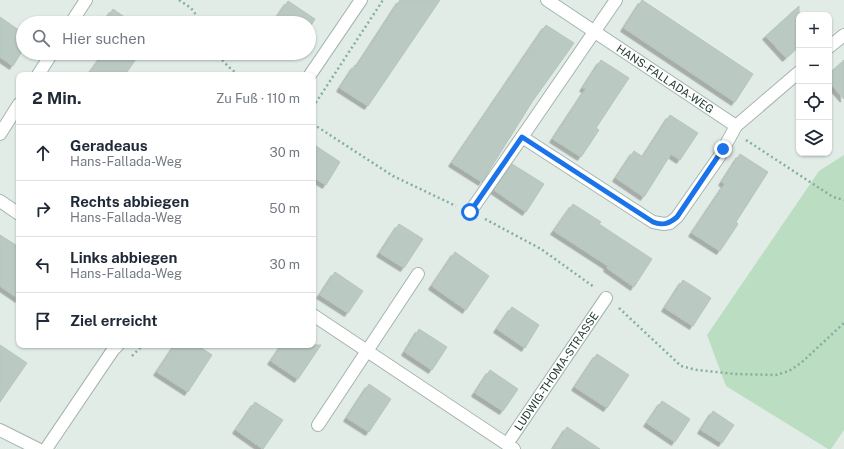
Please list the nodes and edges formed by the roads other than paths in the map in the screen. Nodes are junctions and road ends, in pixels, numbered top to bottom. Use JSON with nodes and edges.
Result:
{"nodes":[{"id":1,"x":86,"y":0,"type":"edge"},
{"id":2,"x":361,"y":0,"type":"edge"},
{"id":3,"x":547,"y":0,"type":"edge"},
{"id":4,"x":616,"y":0,"type":"edge"},
{"id":5,"x":76,"y":16,"type":"edge"},
{"id":6,"x":595,"y":32,"type":"junction"},
{"id":7,"x":844,"y":34,"type":"edge"},
{"id":8,"x":832,"y":44,"type":"edge"},
{"id":9,"x":48,"y":60,"type":"edge"},
{"id":10,"x":40,"y":72,"type":"edge"},
{"id":11,"x":312,"y":72,"type":"edge"},
{"id":12,"x":796,"y":75,"type":"edge"},
{"id":13,"x":16,"y":109,"type":"edge"},
{"id":14,"x":736,"y":126,"type":"junction"},
{"id":15,"x":0,"y":134,"type":"edge"},
{"id":16,"x":522,"y":137,"type":"junction"},
{"id":17,"x":0,"y":201,"type":"edge"},
{"id":18,"x":16,"y":212,"type":"edge"},
{"id":19,"x":470,"y":212,"type":"road end"},
{"id":20,"x":418,"y":274,"type":"dead end"},
{"id":21,"x":606,"y":298,"type":"road end"},
{"id":22,"x":316,"y":317,"type":"edge"},
{"id":23,"x":115,"y":348,"type":"edge"},
{"id":24,"x":368,"y":351,"type":"junction"},
{"id":25,"x":318,"y":425,"type":"dead end"},
{"id":26,"x":0,"y":430,"type":"edge"},
{"id":27,"x":510,"y":447,"type":"edge"},
{"id":28,"x":38,"y":449,"type":"edge"},
{"id":29,"x":46,"y":449,"type":"edge"}],
"edges":[{"from":1,"to":5,"type":"street"},
{"from":2,"to":11,"type":"street"},
{"from":3,"to":6,"type":"street","name":"HANS-FALLADA-WEG"},
{"from":4,"to":6,"type":"street"},
{"from":6,"to":14,"type":"street","name":"HANS-FALLADA-WEG"},
{"from":6,"to":16,"type":"street"},
{"from":7,"to":8,"type":"street"},
{"from":9,"to":10,"type":"street"},
{"from":12,"to":14,"type":"street"},
{"from":13,"to":15,"type":"street"},
{"from":14,"to":16,"type":"street"},
{"from":16,"to":19,"type":"street"},
{"from":17,"to":18,"type":"street"},
{"from":20,"to":24,"type":"street"},
{"from":21,"to":27,"type":"street","name":"LUDWIG-THOMA-STRASSE"},
{"from":22,"to":24,"type":"street","name":"LUDWIG-THOMA-STRASSE"},
{"from":23,"to":29,"type":"street"},
{"from":24,"to":25,"type":"street"},
{"from":24,"to":27,"type":"street","name":"LUDWIG-THOMA-STRASSE"},
{"from":26,"to":28,"type":"street"}]}
